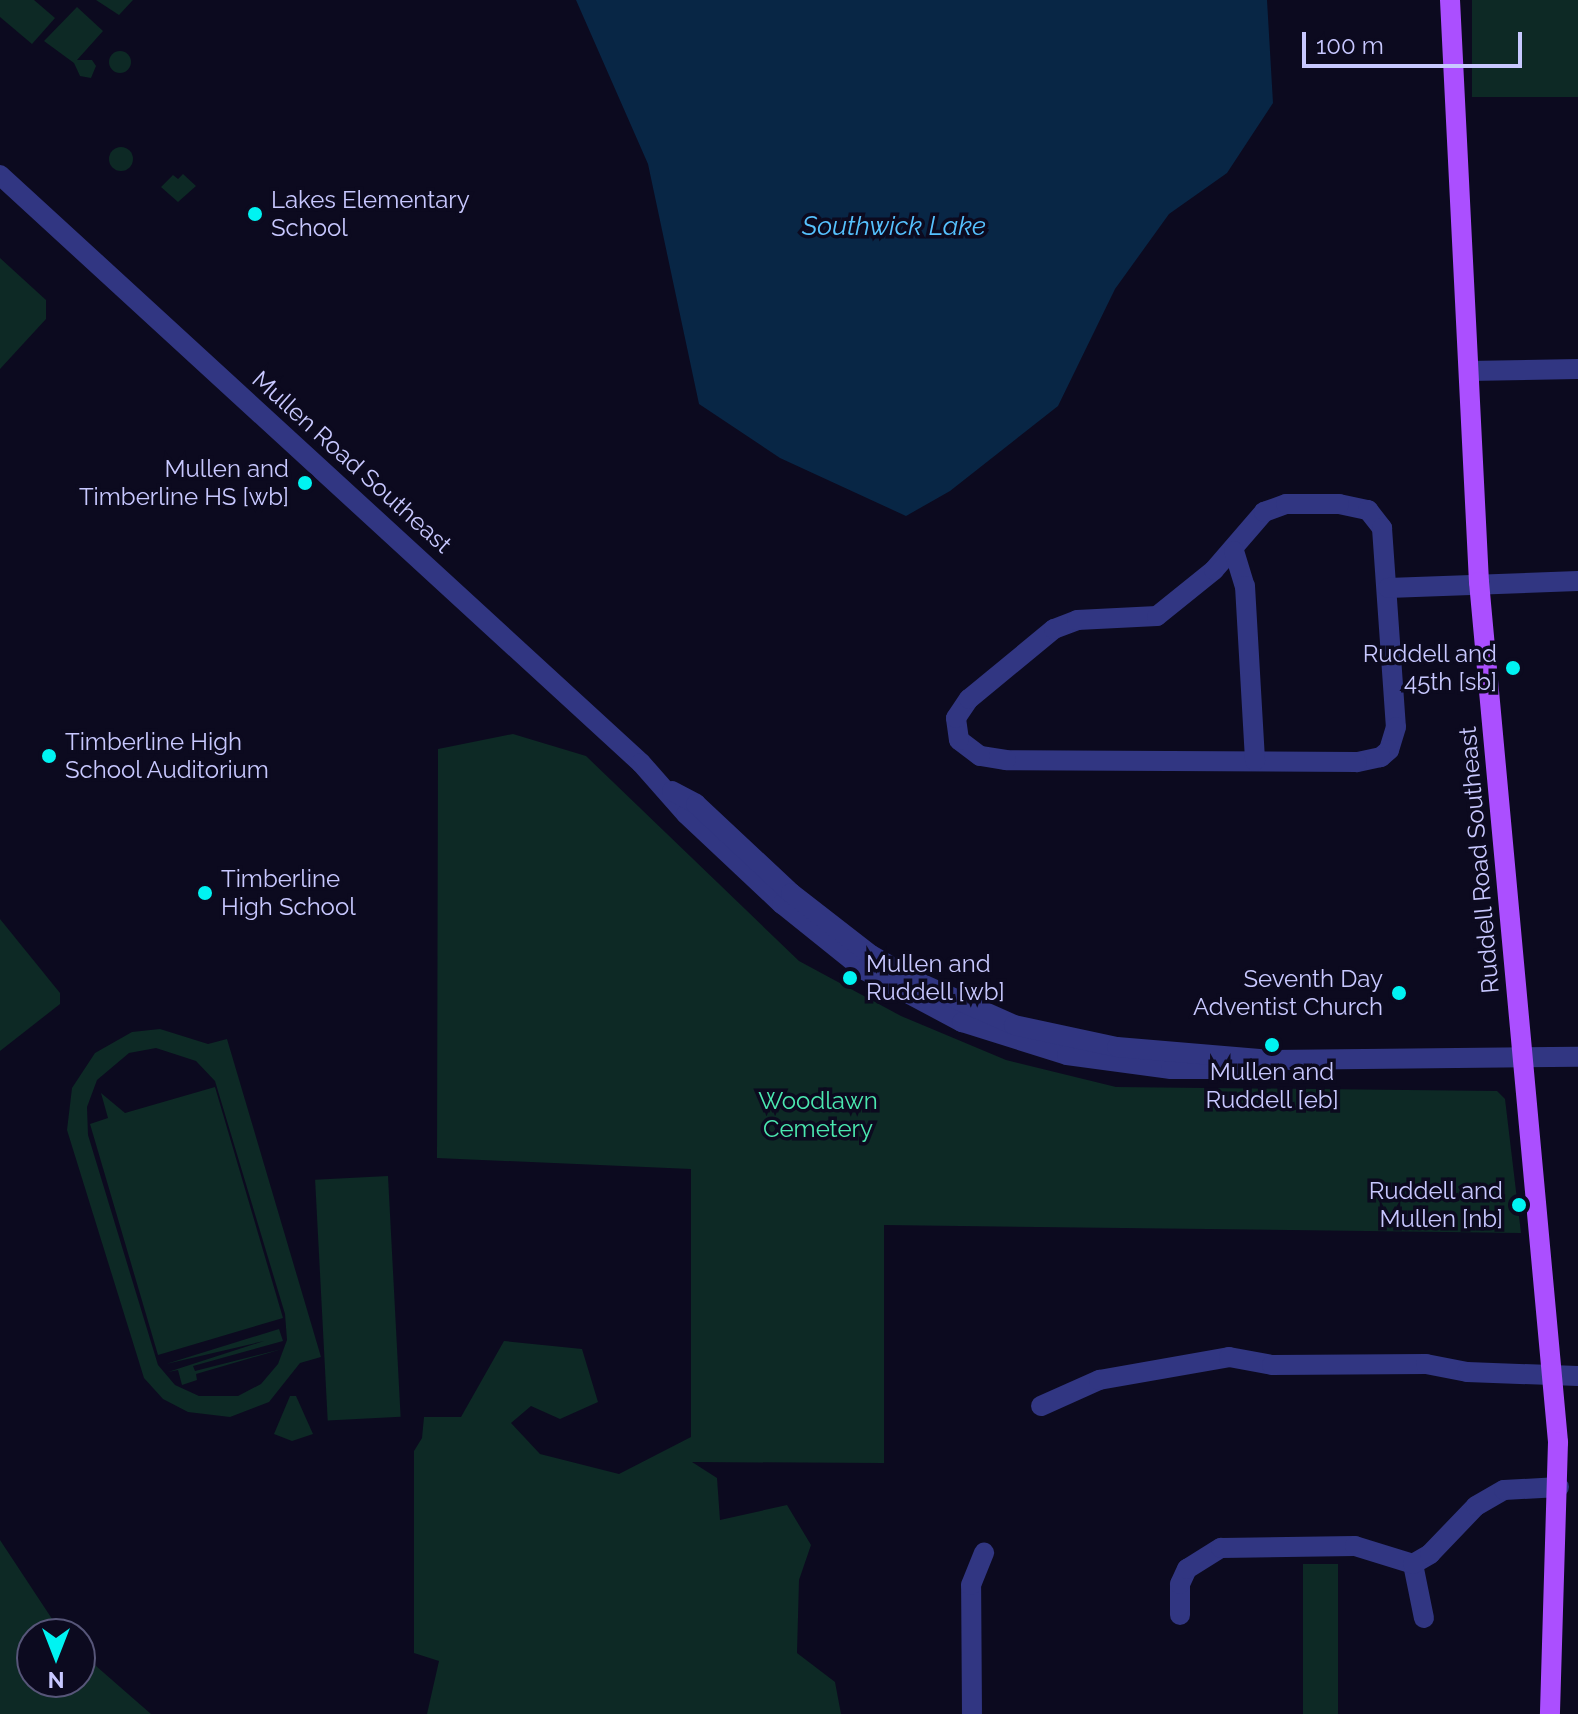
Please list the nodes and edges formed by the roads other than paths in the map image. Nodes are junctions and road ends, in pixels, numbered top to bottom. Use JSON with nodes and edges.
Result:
{"nodes":[{"id":1,"x":1450,"y":0,"type":"edge"},
{"id":2,"x":0,"y":175,"type":"edge"},
{"id":3,"x":1578,"y":369,"type":"edge"},
{"id":4,"x":1469,"y":371,"type":"junction"},
{"id":5,"x":1234,"y":551,"type":"junction"},
{"id":6,"x":1578,"y":581,"type":"edge"},
{"id":7,"x":1479,"y":582,"type":"junction"},
{"id":8,"x":1388,"y":588,"type":"junction"},
{"id":9,"x":1255,"y":761,"type":"junction"},
{"id":10,"x":1578,"y":1057,"type":"edge"},
{"id":11,"x":1524,"y":1058,"type":"junction"},
{"id":12,"x":1553,"y":1376,"type":"junction"},
{"id":13,"x":1578,"y":1376,"type":"edge"},
{"id":14,"x":1041,"y":1406,"type":"dead end"},
{"id":15,"x":1559,"y":1487,"type":"junction"},
{"id":16,"x":984,"y":1552,"type":"dead end"},
{"id":17,"x":1413,"y":1564,"type":"junction"},
{"id":18,"x":1180,"y":1615,"type":"dead end"},
{"id":19,"x":1424,"y":1618,"type":"dead end"},
{"id":20,"x":972,"y":1714,"type":"edge"},
{"id":21,"x":1550,"y":1714,"type":"edge"}],
"edges":[{"from":1,"to":4,"type":"main road","name":"Ruddell Road Southeast"},
{"from":2,"to":11,"type":"street","name":"Mullen Road Southeast"},
{"from":3,"to":4,"type":"street"},
{"from":4,"to":7,"type":"main road","name":"Ruddell Road Southeast"},
{"from":5,"to":8,"type":"street"},
{"from":5,"to":9,"type":"street"},
{"from":5,"to":9,"type":"street"},
{"from":6,"to":7,"type":"street"},
{"from":7,"to":8,"type":"street"},
{"from":7,"to":11,"type":"main road","name":"Ruddell Road Southeast"},
{"from":8,"to":9,"type":"street"},
{"from":10,"to":11,"type":"street","name":"Mullen Road Southeast"},
{"from":11,"to":12,"type":"main road","name":"Ruddell Road Southeast"},
{"from":12,"to":13,"type":"street"},
{"from":12,"to":14,"type":"street"},
{"from":12,"to":15,"type":"main road","name":"Ruddell Road Southeast"},
{"from":15,"to":17,"type":"street"},
{"from":15,"to":21,"type":"main road","name":"Ruddell Road Southeast"},
{"from":16,"to":20,"type":"street"},
{"from":17,"to":18,"type":"street"},
{"from":17,"to":19,"type":"street"}]}
